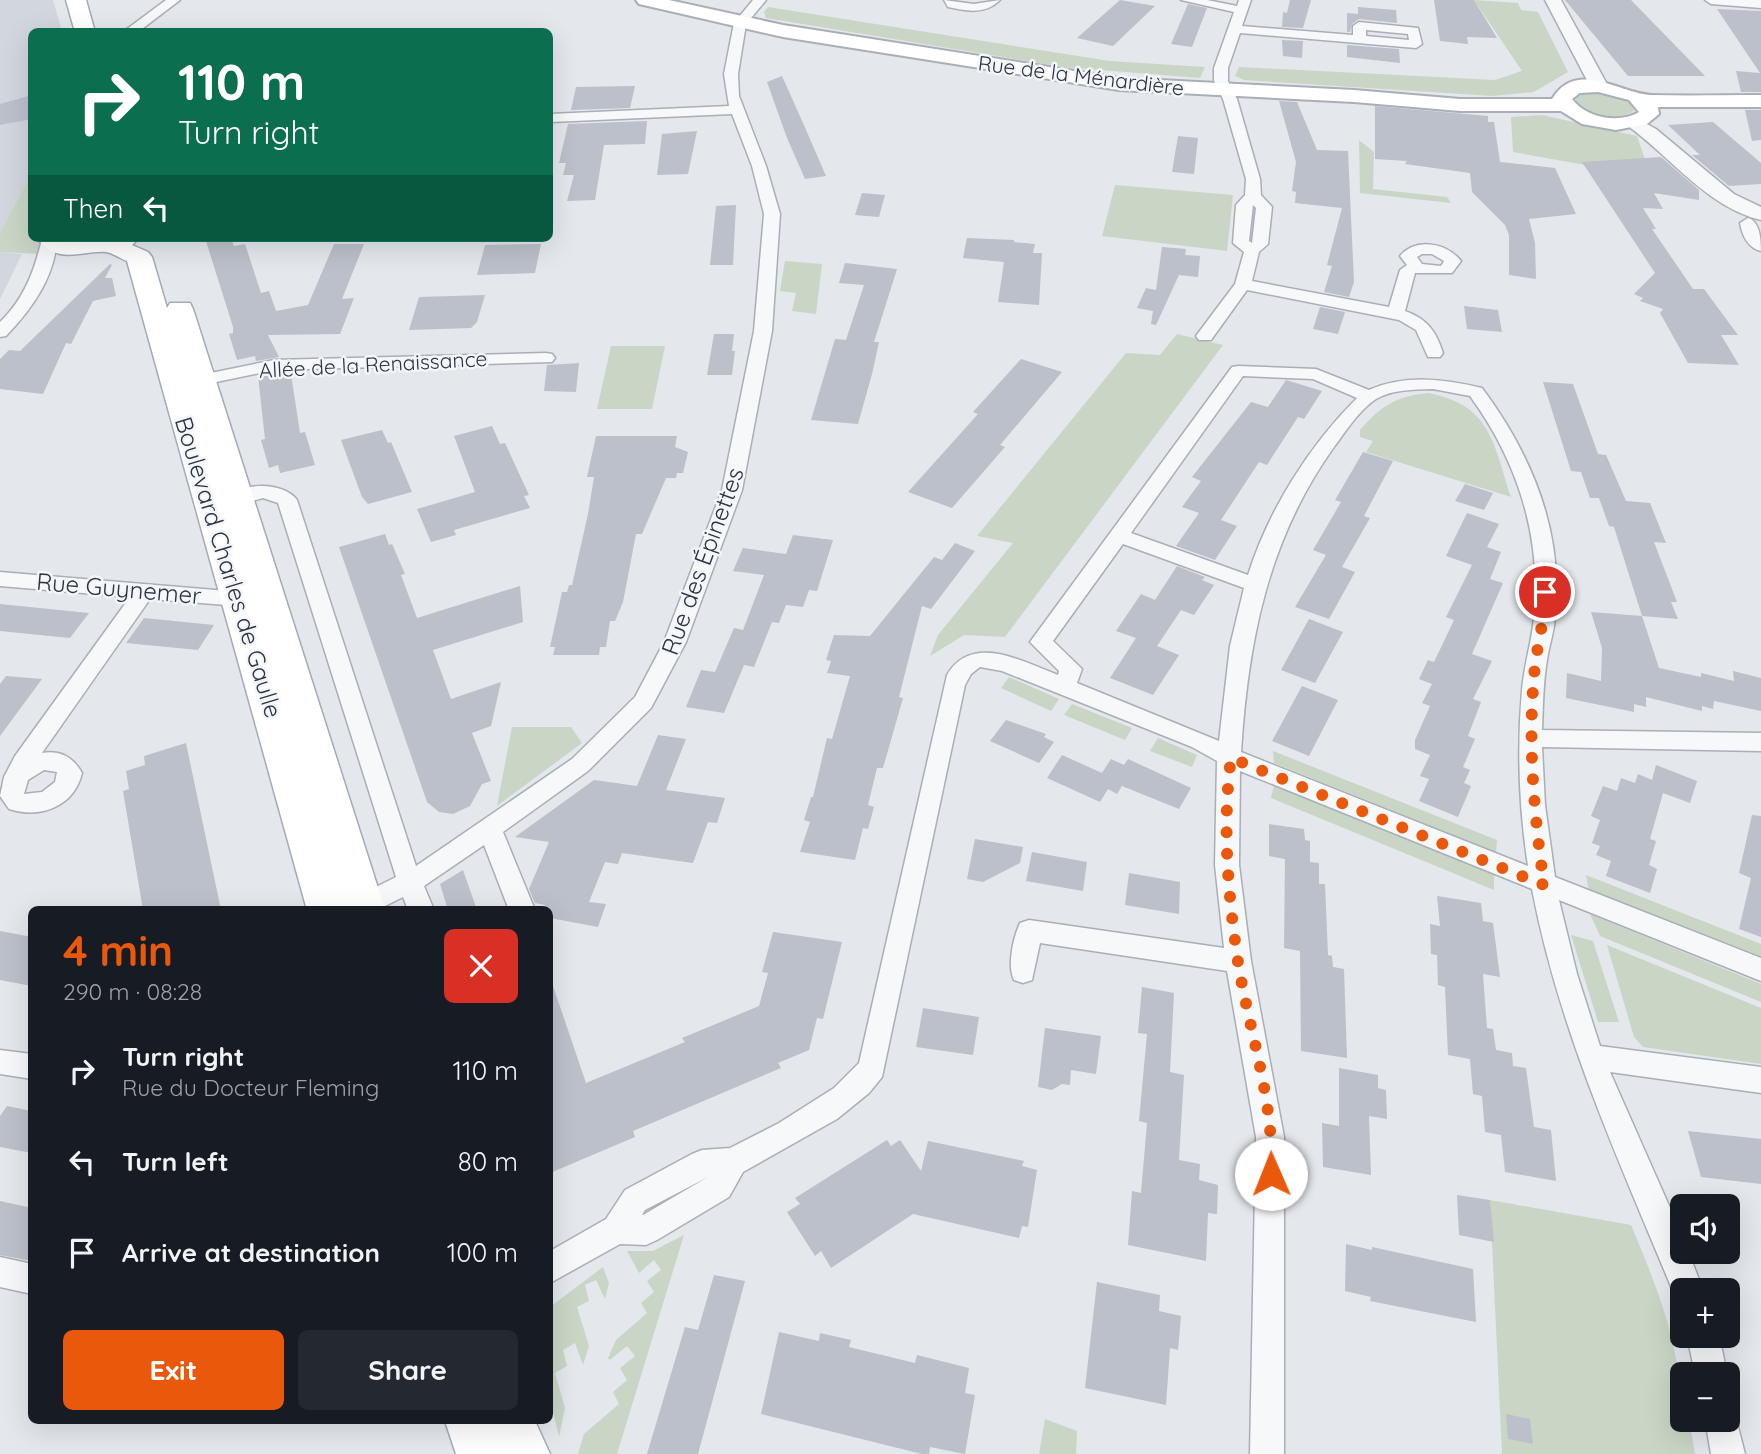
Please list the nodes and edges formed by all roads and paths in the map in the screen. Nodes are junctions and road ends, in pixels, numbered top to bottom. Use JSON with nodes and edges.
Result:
{"nodes":[{"id":1,"x":75,"y":0,"type":"edge"},
{"id":2,"x":174,"y":0,"type":"edge"},
{"id":3,"x":645,"y":0,"type":"edge"},
{"id":4,"x":760,"y":0,"type":"edge"},
{"id":5,"x":950,"y":0,"type":"edge"},
{"id":6,"x":994,"y":0,"type":"edge"},
{"id":7,"x":1187,"y":0,"type":"edge"},
{"id":8,"x":1553,"y":0,"type":"edge"},
{"id":9,"x":1711,"y":0,"type":"edge"},
{"id":10,"x":1761,"y":4,"type":"edge"},
{"id":11,"x":1243,"y":5,"type":"edge"},
{"id":12,"x":740,"y":23,"type":"junction"},
{"id":13,"x":97,"y":26,"type":"edge"},
{"id":14,"x":135,"y":28,"type":"edge"},
{"id":15,"x":1233,"y":29,"type":"junction"},
{"id":16,"x":1360,"y":40,"type":"dead end"},
{"id":17,"x":1599,"y":86,"type":"junction"},
{"id":18,"x":1226,"y":90,"type":"junction"},
{"id":19,"x":1644,"y":101,"type":"junction"},
{"id":20,"x":1761,"y":101,"type":"edge"},
{"id":21,"x":1565,"y":105,"type":"junction"},
{"id":22,"x":737,"y":110,"type":"junction"},
{"id":23,"x":553,"y":118,"type":"edge"},
{"id":24,"x":1634,"y":122,"type":"junction"},
{"id":25,"x":1752,"y":216,"type":"edge"},
{"id":26,"x":49,"y":242,"type":"edge"},
{"id":27,"x":56,"y":242,"type":"edge"},
{"id":28,"x":154,"y":242,"type":"edge"},
{"id":29,"x":105,"y":243,"type":"edge"},
{"id":30,"x":1761,"y":246,"type":"edge"},
{"id":31,"x":1416,"y":267,"type":"dead end"},
{"id":32,"x":43,"y":269,"type":"junction"},
{"id":33,"x":1243,"y":284,"type":"junction"},
{"id":34,"x":1395,"y":313,"type":"junction"},
{"id":35,"x":0,"y":332,"type":"edge"},
{"id":36,"x":1205,"y":336,"type":"dead end"},
{"id":37,"x":1434,"y":352,"type":"dead end"},
{"id":38,"x":546,"y":358,"type":"dead end"},
{"id":39,"x":202,"y":380,"type":"junction"},
{"id":40,"x":1369,"y":396,"type":"junction"},
{"id":41,"x":238,"y":499,"type":"junction"},
{"id":42,"x":1118,"y":535,"type":"junction"},
{"id":43,"x":0,"y":579,"type":"edge"},
{"id":44,"x":1256,"y":584,"type":"junction"},
{"id":45,"x":145,"y":591,"type":"junction"},
{"id":46,"x":239,"y":599,"type":"junction"},
{"id":47,"x":1064,"y":688,"type":"junction"},
{"id":48,"x":1533,"y":738,"type":"junction"},
{"id":49,"x":1761,"y":742,"type":"edge"},
{"id":50,"x":1231,"y":758,"type":"junction"},
{"id":51,"x":16,"y":777,"type":"dead end"},
{"id":52,"x":490,"y":830,"type":"junction"},
{"id":53,"x":409,"y":883,"type":"junction"},
{"id":54,"x":1544,"y":885,"type":"junction"},
{"id":55,"x":327,"y":906,"type":"edge"},
{"id":56,"x":359,"y":906,"type":"edge"},
{"id":57,"x":364,"y":906,"type":"edge"},
{"id":58,"x":419,"y":906,"type":"edge"},
{"id":59,"x":520,"y":906,"type":"edge"},
{"id":60,"x":1238,"y":961,"type":"junction"},
{"id":61,"x":1761,"y":970,"type":"edge"},
{"id":62,"x":1023,"y":972,"type":"dead end"},
{"id":63,"x":1591,"y":1057,"type":"junction"},
{"id":64,"x":0,"y":1062,"type":"edge"},
{"id":65,"x":28,"y":1066,"type":"edge"},
{"id":66,"x":1761,"y":1080,"type":"edge"},
{"id":67,"x":553,"y":1266,"type":"edge"},
{"id":68,"x":0,"y":1272,"type":"edge"},
{"id":69,"x":28,"y":1278,"type":"edge"},
{"id":70,"x":1684,"y":1278,"type":"edge"},
{"id":71,"x":473,"y":1424,"type":"edge"},
{"id":72,"x":509,"y":1424,"type":"edge"},
{"id":73,"x":1724,"y":1432,"type":"edge"},
{"id":74,"x":1273,"y":1453,"type":"edge"},
{"id":75,"x":483,"y":1454,"type":"edge"},
{"id":76,"x":523,"y":1454,"type":"edge"},
{"id":77,"x":1728,"y":1454,"type":"edge"}],
"edges":[{"from":1,"to":13,"type":"main road"},
{"from":2,"to":14,"type":"street"},
{"from":3,"to":12,"type":"main road","name":"Rue de la Ménardière"},
{"from":4,"to":12,"type":"street"},
{"from":5,"to":6,"type":"street"},
{"from":7,"to":11,"type":"street"},
{"from":8,"to":17,"type":"street"},
{"from":9,"to":10,"type":"street"},
{"from":11,"to":15,"type":"street"},
{"from":12,"to":18,"type":"main road","name":"Rue de la Ménardière"},
{"from":12,"to":22,"type":"street","name":"Rue des Épinettes"},
{"from":15,"to":16,"type":"street"},
{"from":15,"to":18,"type":"street"},
{"from":17,"to":19,"type":"main road"},
{"from":17,"to":21,"type":"main road"},
{"from":18,"to":21,"type":"main road","name":"Rue de la Ménardière"},
{"from":18,"to":33,"type":"street"},
{"from":19,"to":20,"type":"main road"},
{"from":19,"to":24,"type":"main road"},
{"from":21,"to":24,"type":"main road"},
{"from":22,"to":23,"type":"street"},
{"from":22,"to":52,"type":"street","name":"Rue des Épinettes"},
{"from":24,"to":25,"type":"street"},
{"from":25,"to":30,"type":"street"},
{"from":26,"to":32,"type":"street"},
{"from":27,"to":29,"type":"main road"},
{"from":28,"to":39,"type":"main road","name":"Boulevard Charles de Gaulle"},
{"from":29,"to":32,"type":"street"},
{"from":29,"to":46,"type":"main road","name":"Boulevard Charles de Gaulle"},
{"from":31,"to":34,"type":"street"},
{"from":32,"to":35,"type":"street"},
{"from":33,"to":34,"type":"street"},
{"from":33,"to":36,"type":"street"},
{"from":34,"to":37,"type":"street"},
{"from":38,"to":39,"type":"street","name":"Allée de la Renaissance"},
{"from":39,"to":41,"type":"main road","name":"Boulevard Charles de Gaulle"},
{"from":40,"to":42,"type":"street"},
{"from":40,"to":44,"type":"street"},
{"from":40,"to":48,"type":"street"},
{"from":41,"to":53,"type":"street","name":"Boulevard Charles de Gaulle"},
{"from":41,"to":56,"type":"main road","name":"Boulevard Charles de Gaulle"},
{"from":42,"to":44,"type":"street"},
{"from":42,"to":47,"type":"street"},
{"from":43,"to":45,"type":"street","name":"Rue Guynemer"},
{"from":44,"to":50,"type":"street"},
{"from":45,"to":46,"type":"street","name":"Rue Guynemer"},
{"from":45,"to":51,"type":"street"},
{"from":46,"to":55,"type":"main road","name":"Boulevard Charles de Gaulle"},
{"from":47,"to":50,"type":"street"},
{"from":47,"to":67,"type":"street"},
{"from":48,"to":49,"type":"street"},
{"from":48,"to":54,"type":"street"},
{"from":50,"to":54,"type":"street"},
{"from":50,"to":60,"type":"street"},
{"from":52,"to":53,"type":"street","name":"Rue des Épinettes"},
{"from":52,"to":59,"type":"street"},
{"from":53,"to":57,"type":"street","name":"Rue des Épinettes"},
{"from":53,"to":58,"type":"street","name":"Boulevard Charles de Gaulle"},
{"from":54,"to":61,"type":"street"},
{"from":54,"to":63,"type":"street"},
{"from":60,"to":62,"type":"street"},
{"from":60,"to":74,"type":"street"},
{"from":63,"to":66,"type":"street"},
{"from":63,"to":70,"type":"street"},
{"from":64,"to":65,"type":"street"},
{"from":68,"to":69,"type":"street"},
{"from":71,"to":75,"type":"main road"},
{"from":72,"to":76,"type":"main road"},
{"from":73,"to":77,"type":"street"}]}
